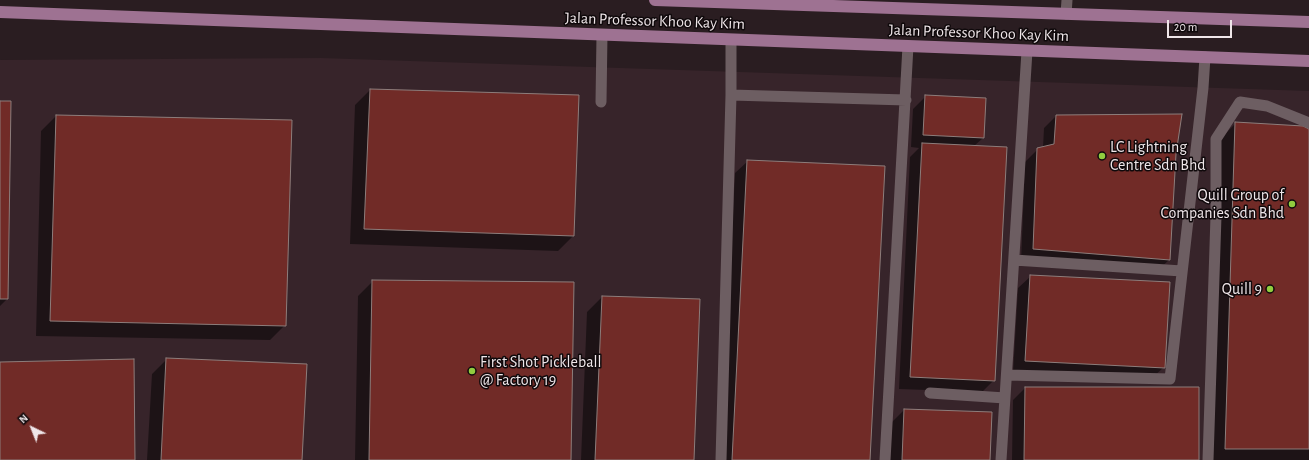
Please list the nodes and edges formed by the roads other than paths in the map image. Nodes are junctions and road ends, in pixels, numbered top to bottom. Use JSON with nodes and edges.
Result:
{"nodes":[{"id":1,"x":655,"y":0,"type":"edge"},
{"id":2,"x":1066,"y":0,"type":"edge"},
{"id":3,"x":0,"y":12,"type":"edge"},
{"id":4,"x":1066,"y":14,"type":"junction"},
{"id":5,"x":1309,"y":22,"type":"edge"},
{"id":6,"x":602,"y":35,"type":"junction"},
{"id":7,"x":731,"y":40,"type":"junction"},
{"id":8,"x":908,"y":46,"type":"junction"},
{"id":9,"x":1027,"y":51,"type":"junction"},
{"id":10,"x":1205,"y":57,"type":"junction"},
{"id":11,"x":1309,"y":61,"type":"edge"},
{"id":12,"x":731,"y":95,"type":"junction"},
{"id":13,"x":906,"y":100,"type":"junction"},
{"id":14,"x":601,"y":102,"type":"dead end"},
{"id":15,"x":1309,"y":123,"type":"edge"},
{"id":16,"x":1014,"y":260,"type":"junction"},
{"id":17,"x":1182,"y":271,"type":"junction"},
{"id":18,"x":1007,"y":375,"type":"junction"},
{"id":19,"x":930,"y":393,"type":"dead end"},
{"id":20,"x":1005,"y":398,"type":"junction"},
{"id":21,"x":721,"y":460,"type":"edge"},
{"id":22,"x":885,"y":460,"type":"edge"},
{"id":23,"x":1001,"y":460,"type":"edge"},
{"id":24,"x":1208,"y":460,"type":"edge"}],
"edges":[{"from":1,"to":4,"type":"main road","name":"Jalan Professor Khoo Kay Kim"},
{"from":2,"to":4,"type":"lane"},
{"from":3,"to":6,"type":"main road","name":"Jalan Professor Khoo Kay Kim"},
{"from":4,"to":5,"type":"main road","name":"Jalan Professor Khoo Kay Kim"},
{"from":6,"to":7,"type":"main road","name":"Jalan Professor Khoo Kay Kim"},
{"from":6,"to":14,"type":"lane"},
{"from":7,"to":8,"type":"main road","name":"Jalan Professor Khoo Kay Kim"},
{"from":7,"to":12,"type":"lane"},
{"from":8,"to":9,"type":"main road","name":"Jalan Professor Khoo Kay Kim"},
{"from":8,"to":13,"type":"lane"},
{"from":9,"to":10,"type":"main road","name":"Jalan Professor Khoo Kay Kim"},
{"from":9,"to":16,"type":"lane"},
{"from":10,"to":11,"type":"main road","name":"Jalan Professor Khoo Kay Kim"},
{"from":10,"to":17,"type":"lane"},
{"from":12,"to":13,"type":"lane"},
{"from":12,"to":21,"type":"lane"},
{"from":13,"to":22,"type":"lane"},
{"from":15,"to":24,"type":"lane"},
{"from":16,"to":17,"type":"lane"},
{"from":16,"to":18,"type":"lane"},
{"from":17,"to":18,"type":"lane"},
{"from":18,"to":20,"type":"lane"},
{"from":19,"to":20,"type":"lane"},
{"from":20,"to":23,"type":"lane"}]}
